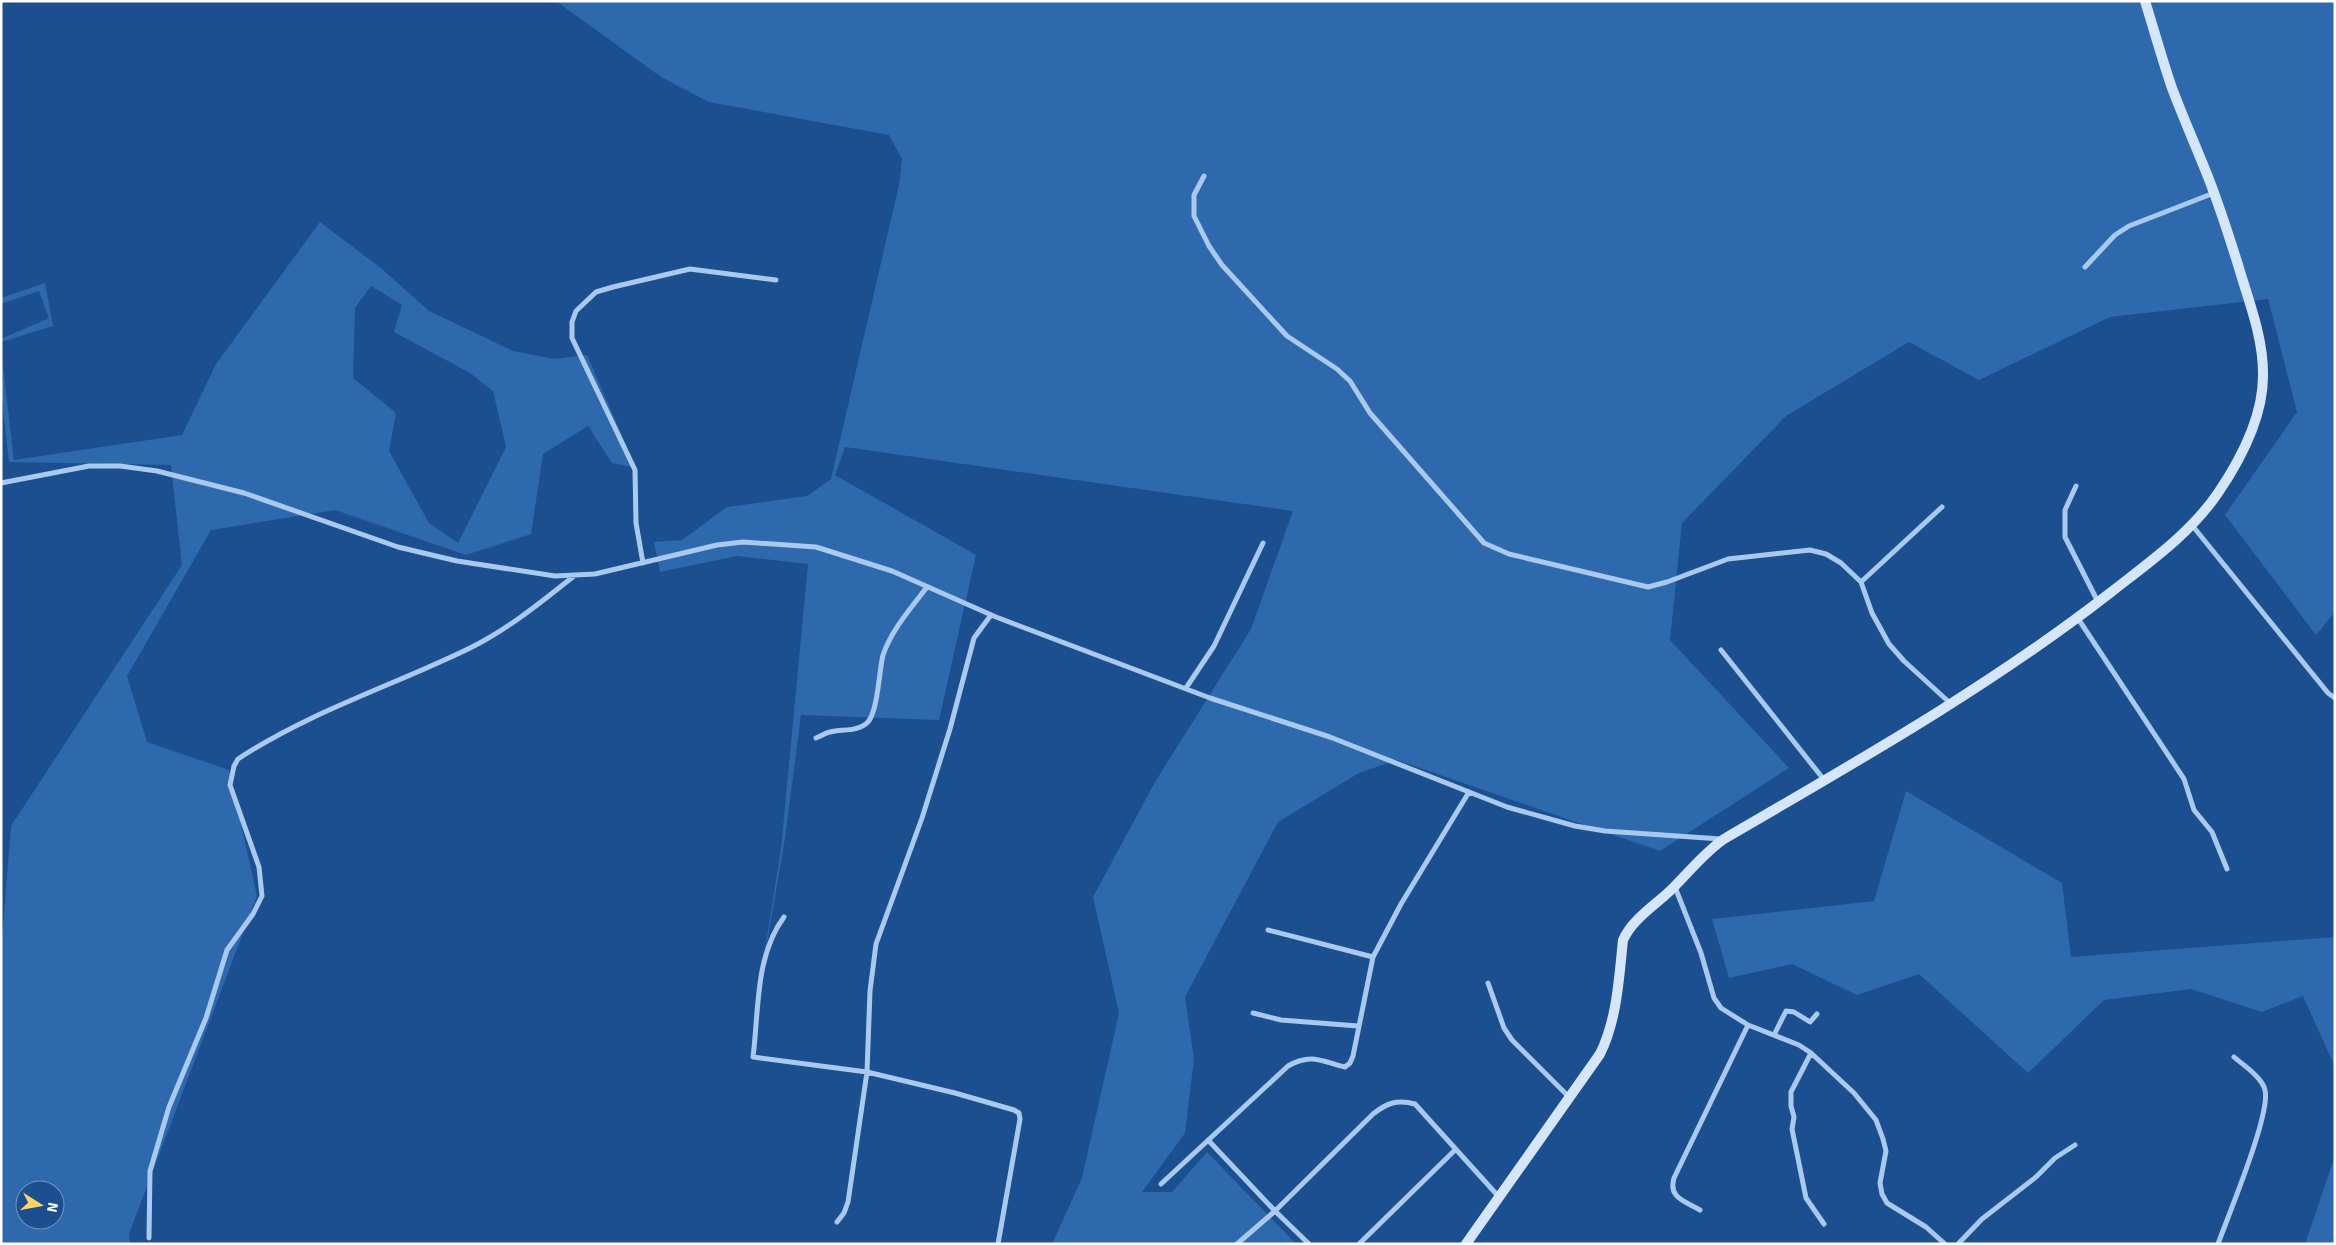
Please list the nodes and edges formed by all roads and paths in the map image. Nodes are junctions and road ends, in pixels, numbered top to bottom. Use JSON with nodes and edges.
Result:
{"nodes":[{"id":1,"x":2145,"y":1,"type":"edge"},
{"id":2,"x":1204,"y":176,"type":"dead end"},
{"id":3,"x":2214,"y":194,"type":"junction"},
{"id":4,"x":2085,"y":267,"type":"dead end"},
{"id":5,"x":776,"y":280,"type":"dead end"},
{"id":6,"x":1,"y":482,"type":"edge"},
{"id":7,"x":2076,"y":486,"type":"dead end"},
{"id":8,"x":1942,"y":507,"type":"dead end"},
{"id":9,"x":2191,"y":524,"type":"junction"},
{"id":10,"x":1263,"y":543,"type":"dead end"},
{"id":11,"x":643,"y":563,"type":"junction"},
{"id":12,"x":574,"y":576,"type":"junction"},
{"id":13,"x":1861,"y":582,"type":"junction"},
{"id":14,"x":927,"y":587,"type":"junction"},
{"id":15,"x":2098,"y":602,"type":"junction"},
{"id":16,"x":991,"y":615,"type":"junction"},
{"id":17,"x":2077,"y":617,"type":"junction"},
{"id":18,"x":1721,"y":650,"type":"dead end"},
{"id":19,"x":1186,"y":688,"type":"junction"},
{"id":20,"x":2335,"y":698,"type":"edge"},
{"id":21,"x":1950,"y":703,"type":"junction"},
{"id":22,"x":816,"y":738,"type":"dead end"},
{"id":23,"x":1825,"y":781,"type":"junction"},
{"id":24,"x":1469,"y":792,"type":"junction"},
{"id":25,"x":1724,"y":839,"type":"junction"},
{"id":26,"x":2227,"y":869,"type":"dead end"},
{"id":27,"x":1674,"y":887,"type":"junction"},
{"id":28,"x":784,"y":918,"type":"dead end"},
{"id":29,"x":1268,"y":930,"type":"dead end"},
{"id":30,"x":1373,"y":958,"type":"junction"},
{"id":31,"x":1488,"y":983,"type":"dead end"},
{"id":32,"x":1253,"y":1013,"type":"dead end"},
{"id":33,"x":1817,"y":1014,"type":"dead end"},
{"id":34,"x":1358,"y":1026,"type":"junction"},
{"id":35,"x":1748,"y":1026,"type":"junction"},
{"id":36,"x":1774,"y":1036,"type":"junction"},
{"id":37,"x":1811,"y":1053,"type":"junction"},
{"id":38,"x":2234,"y":1056,"type":"dead end"},
{"id":39,"x":867,"y":1072,"type":"junction"},
{"id":40,"x":1569,"y":1097,"type":"junction"},
{"id":41,"x":1208,"y":1140,"type":"junction"},
{"id":42,"x":2075,"y":1145,"type":"dead end"},
{"id":43,"x":1454,"y":1150,"type":"junction"},
{"id":44,"x":1161,"y":1184,"type":"dead end"},
{"id":45,"x":1499,"y":1198,"type":"junction"},
{"id":46,"x":1700,"y":1210,"type":"dead end"},
{"id":47,"x":1275,"y":1211,"type":"junction"},
{"id":48,"x":837,"y":1222,"type":"dead end"},
{"id":49,"x":1824,"y":1224,"type":"dead end"},
{"id":50,"x":149,"y":1238,"type":"dead end"},
{"id":51,"x":998,"y":1244,"type":"edge"},
{"id":52,"x":1237,"y":1244,"type":"edge"},
{"id":53,"x":1309,"y":1244,"type":"edge"},
{"id":54,"x":1359,"y":1244,"type":"edge"},
{"id":55,"x":1466,"y":1244,"type":"edge"},
{"id":56,"x":1945,"y":1244,"type":"edge"},
{"id":57,"x":1958,"y":1244,"type":"edge"},
{"id":58,"x":2218,"y":1244,"type":"edge"}],
"edges":[{"from":1,"to":3,"type":"street"},
{"from":2,"to":13,"type":"street"},
{"from":3,"to":4,"type":"street"},
{"from":3,"to":9,"type":"street"},
{"from":5,"to":11,"type":"street"},
{"from":6,"to":12,"type":"street"},
{"from":7,"to":15,"type":"street"},
{"from":8,"to":13,"type":"street"},
{"from":9,"to":15,"type":"street"},
{"from":9,"to":20,"type":"street"},
{"from":10,"to":19,"type":"street"},
{"from":11,"to":12,"type":"street"},
{"from":11,"to":14,"type":"street"},
{"from":12,"to":50,"type":"street"},
{"from":13,"to":21,"type":"street"},
{"from":14,"to":16,"type":"street"},
{"from":14,"to":22,"type":"street"},
{"from":15,"to":17,"type":"street"},
{"from":16,"to":19,"type":"street"},
{"from":16,"to":39,"type":"street"},
{"from":17,"to":21,"type":"street"},
{"from":17,"to":26,"type":"street"},
{"from":18,"to":23,"type":"street"},
{"from":19,"to":24,"type":"street"},
{"from":21,"to":23,"type":"street"},
{"from":23,"to":25,"type":"street"},
{"from":24,"to":25,"type":"street"},
{"from":24,"to":30,"type":"street"},
{"from":25,"to":27,"type":"street"},
{"from":27,"to":35,"type":"street"},
{"from":27,"to":40,"type":"street"},
{"from":28,"to":39,"type":"street"},
{"from":29,"to":30,"type":"street"},
{"from":30,"to":34,"type":"street"},
{"from":31,"to":40,"type":"street"},
{"from":32,"to":34,"type":"street"},
{"from":33,"to":36,"type":"street"},
{"from":34,"to":41,"type":"street"},
{"from":35,"to":36,"type":"street"},
{"from":35,"to":46,"type":"street"},
{"from":36,"to":37,"type":"street"},
{"from":37,"to":49,"type":"street"},
{"from":37,"to":56,"type":"street"},
{"from":38,"to":58,"type":"street"},
{"from":39,"to":48,"type":"street"},
{"from":39,"to":51,"type":"street"},
{"from":40,"to":45,"type":"street"},
{"from":41,"to":44,"type":"street"},
{"from":41,"to":47,"type":"street"},
{"from":42,"to":57,"type":"street"},
{"from":43,"to":45,"type":"street"},
{"from":43,"to":47,"type":"street"},
{"from":43,"to":54,"type":"street"},
{"from":45,"to":55,"type":"street"},
{"from":47,"to":52,"type":"street"},
{"from":47,"to":53,"type":"street"}]}
